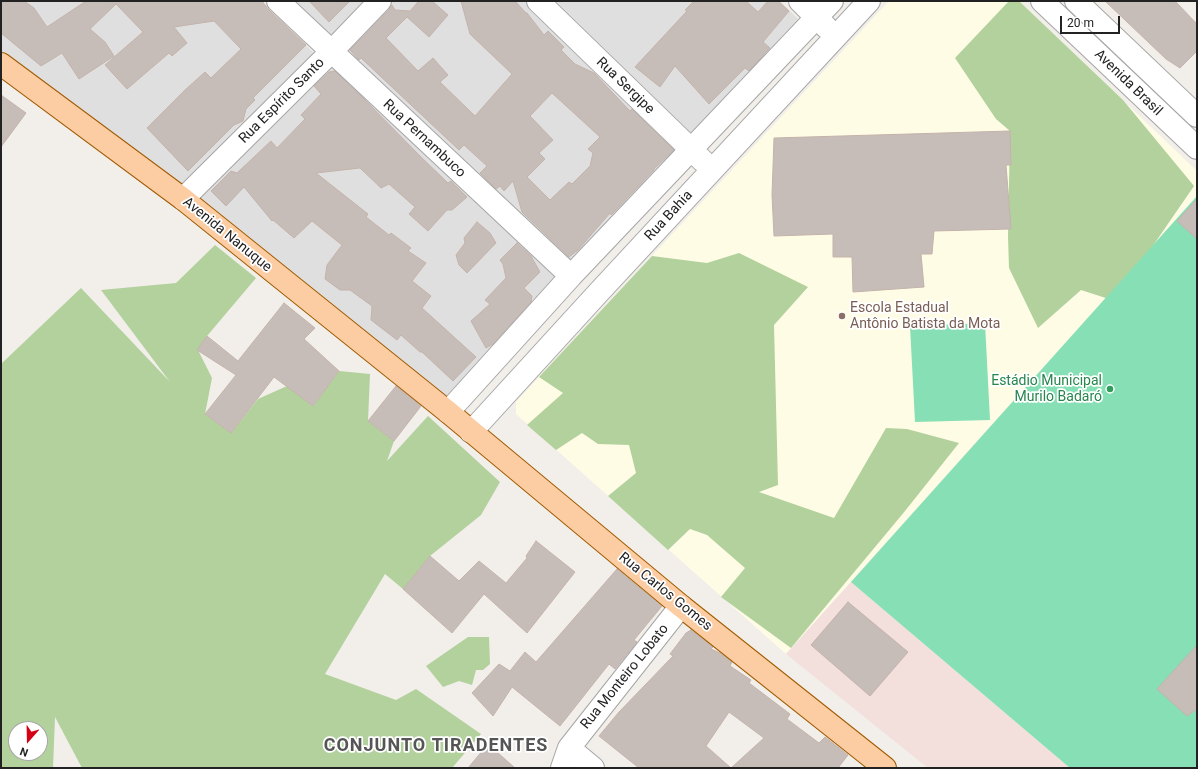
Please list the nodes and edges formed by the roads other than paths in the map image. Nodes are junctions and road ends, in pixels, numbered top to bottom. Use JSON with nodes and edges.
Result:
{"nodes":[{"id":1,"x":278,"y":1,"type":"edge"},
{"id":2,"x":380,"y":1,"type":"edge"},
{"id":3,"x":538,"y":1,"type":"edge"},
{"id":4,"x":800,"y":1,"type":"edge"},
{"id":5,"x":832,"y":1,"type":"edge"},
{"id":6,"x":869,"y":1,"type":"edge"},
{"id":7,"x":1042,"y":1,"type":"edge"},
{"id":8,"x":1076,"y":1,"type":"edge"},
{"id":9,"x":816,"y":17,"type":"junction"},
{"id":10,"x":836,"y":37,"type":"junction"},
{"id":11,"x":331,"y":52,"type":"junction"},
{"id":12,"x":1,"y":64,"type":"edge"},
{"id":13,"x":1197,"y":116,"type":"edge"},
{"id":14,"x":1197,"y":148,"type":"edge"},
{"id":15,"x":692,"y":150,"type":"junction"},
{"id":16,"x":712,"y":170,"type":"junction"},
{"id":17,"x":183,"y":199,"type":"junction"},
{"id":18,"x":572,"y":276,"type":"junction"},
{"id":19,"x":448,"y":412,"type":"junction"},
{"id":20,"x":471,"y":432,"type":"junction"},
{"id":21,"x":681,"y":606,"type":"junction"},
{"id":22,"x":565,"y":758,"type":"edge"},
{"id":23,"x":594,"y":768,"type":"edge"},
{"id":24,"x":885,"y":768,"type":"edge"}],
"edges":[{"from":1,"to":11,"type":"street","name":"Rua Pernambuco"},
{"from":2,"to":11,"type":"street","name":"Rua Espírito Santo"},
{"from":3,"to":15,"type":"street","name":"Rua Sergipe"},
{"from":4,"to":9,"type":"street"},
{"from":5,"to":9,"type":"street","name":"Rua Bahia"},
{"from":6,"to":10,"type":"street","name":"Rua Bahia"},
{"from":7,"to":14,"type":"street","name":"Avenida Brasil"},
{"from":8,"to":13,"type":"street","name":"Avenida Brasil"},
{"from":9,"to":10,"type":"street"},
{"from":9,"to":15,"type":"street","name":"Rua Bahia"},
{"from":10,"to":16,"type":"street","name":"Rua Bahia"},
{"from":11,"to":17,"type":"street","name":"Rua Espírito Santo"},
{"from":11,"to":18,"type":"street","name":"Rua Pernambuco"},
{"from":12,"to":17,"type":"main road","name":"Avenida Nanuque"},
{"from":15,"to":16,"type":"street","name":"Rua Sergipe"},
{"from":15,"to":18,"type":"street","name":"Rua Bahia"},
{"from":16,"to":20,"type":"street","name":"Rua Bahia"},
{"from":17,"to":19,"type":"main road","name":"Avenida Nanuque"},
{"from":18,"to":19,"type":"street","name":"Rua Bahia"},
{"from":19,"to":20,"type":"main road","name":"Rua Carlos Gomes"},
{"from":20,"to":21,"type":"main road","name":"Rua Carlos Gomes"},
{"from":21,"to":22,"type":"street","name":"Rua Monteiro Lobato"},
{"from":21,"to":24,"type":"main road","name":"Rua Carlos Gomes"},
{"from":22,"to":23,"type":"street"}]}
